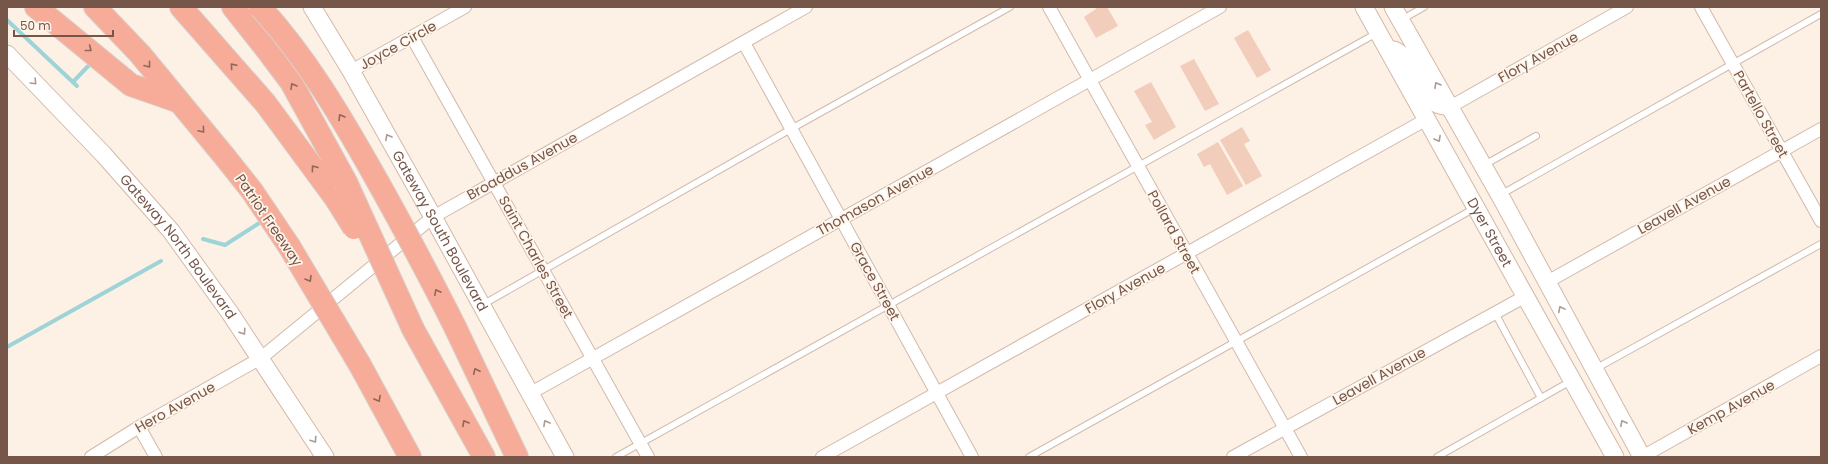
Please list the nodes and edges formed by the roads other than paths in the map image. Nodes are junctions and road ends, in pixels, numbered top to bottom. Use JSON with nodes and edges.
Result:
{"nodes":[{"id":1,"x":36,"y":7,"type":"edge"},
{"id":2,"x":95,"y":7,"type":"edge"},
{"id":3,"x":181,"y":7,"type":"edge"},
{"id":4,"x":233,"y":7,"type":"edge"},
{"id":5,"x":260,"y":7,"type":"edge"},
{"id":6,"x":312,"y":7,"type":"edge"},
{"id":7,"x":465,"y":7,"type":"edge"},
{"id":8,"x":806,"y":7,"type":"edge"},
{"id":9,"x":1010,"y":7,"type":"edge"},
{"id":10,"x":1049,"y":7,"type":"edge"},
{"id":11,"x":1220,"y":7,"type":"edge"},
{"id":12,"x":1364,"y":7,"type":"edge"},
{"id":13,"x":1424,"y":7,"type":"edge"},
{"id":14,"x":1627,"y":7,"type":"edge"},
{"id":15,"x":1701,"y":7,"type":"edge"},
{"id":16,"x":1396,"y":14,"type":"edge"},
{"id":17,"x":1821,"y":14,"type":"edge"},
{"id":18,"x":412,"y":37,"type":"junction"},
{"id":19,"x":1383,"y":40,"type":"junction"},
{"id":20,"x":744,"y":43,"type":"junction"},
{"id":21,"x":7,"y":54,"type":"edge"},
{"id":22,"x":1733,"y":63,"type":"junction"},
{"id":23,"x":351,"y":71,"type":"junction"},
{"id":24,"x":1090,"y":80,"type":"junction"},
{"id":25,"x":177,"y":101,"type":"junction"},
{"id":26,"x":1450,"y":107,"type":"junction"},
{"id":27,"x":1427,"y":119,"type":"junction"},
{"id":28,"x":791,"y":129,"type":"junction"},
{"id":29,"x":1821,"y":129,"type":"edge"},
{"id":30,"x":1536,"y":136,"type":"dead end"},
{"id":31,"x":1782,"y":151,"type":"junction"},
{"id":32,"x":1138,"y":166,"type":"junction"},
{"id":33,"x":1483,"y":166,"type":"junction"},
{"id":34,"x":494,"y":182,"type":"junction"},
{"id":35,"x":341,"y":191,"type":"junction"},
{"id":36,"x":1502,"y":198,"type":"junction"},
{"id":37,"x":1477,"y":208,"type":"junction"},
{"id":38,"x":433,"y":217,"type":"junction"},
{"id":39,"x":841,"y":219,"type":"junction"},
{"id":40,"x":1821,"y":221,"type":"edge"},
{"id":41,"x":1821,"y":244,"type":"edge"},
{"id":42,"x":1186,"y":254,"type":"junction"},
{"id":43,"x":543,"y":270,"type":"junction"},
{"id":44,"x":1547,"y":282,"type":"junction"},
{"id":45,"x":1526,"y":296,"type":"junction"},
{"id":46,"x":481,"y":305,"type":"junction"},
{"id":47,"x":889,"y":305,"type":"junction"},
{"id":48,"x":1494,"y":313,"type":"junction"},
{"id":49,"x":1236,"y":341,"type":"junction"},
{"id":50,"x":1821,"y":356,"type":"edge"},
{"id":51,"x":261,"y":358,"type":"junction"},
{"id":52,"x":593,"y":358,"type":"junction"},
{"id":53,"x":1594,"y":370,"type":"junction"},
{"id":54,"x":1573,"y":381,"type":"junction"},
{"id":55,"x":937,"y":393,"type":"junction"},
{"id":56,"x":529,"y":394,"type":"junction"},
{"id":57,"x":1541,"y":398,"type":"junction"},
{"id":58,"x":139,"y":427,"type":"junction"},
{"id":59,"x":1285,"y":428,"type":"junction"},
{"id":60,"x":640,"y":443,"type":"junction"},
{"id":61,"x":91,"y":457,"type":"edge"},
{"id":62,"x":156,"y":457,"type":"edge"},
{"id":63,"x":325,"y":457,"type":"edge"},
{"id":64,"x":410,"y":457,"type":"edge"},
{"id":65,"x":484,"y":457,"type":"edge"},
{"id":66,"x":516,"y":457,"type":"edge"},
{"id":67,"x":564,"y":457,"type":"edge"},
{"id":68,"x":616,"y":457,"type":"edge"},
{"id":69,"x":648,"y":457,"type":"edge"},
{"id":70,"x":822,"y":457,"type":"edge"},
{"id":71,"x":972,"y":457,"type":"edge"},
{"id":72,"x":1029,"y":457,"type":"edge"},
{"id":73,"x":1233,"y":457,"type":"edge"},
{"id":74,"x":1301,"y":457,"type":"edge"},
{"id":75,"x":1437,"y":457,"type":"edge"},
{"id":76,"x":1615,"y":457,"type":"edge"},
{"id":77,"x":1642,"y":457,"type":"edge"}],
"edges":[{"from":1,"to":25,"type":"highway","one_way":true},
{"from":2,"to":25,"type":"highway","name":"Patriot Freeway","one_way":true},
{"from":35,"to":3,"type":"highway","one_way":true},
{"from":35,"to":4,"type":"highway","one_way":true},
{"from":66,"to":5,"type":"highway","one_way":true,"bridge":true},
{"from":6,"to":23,"type":"main road","name":"Gateway South Boulevard"},
{"from":7,"to":18,"type":"street","name":"Joyce Circle"},
{"from":8,"to":20,"type":"street","name":"Broaddus Avenue"},
{"from":9,"to":28,"type":"lane"},
{"from":10,"to":24,"type":"street","name":"Pollard Street"},
{"from":11,"to":24,"type":"street","name":"Thomason Avenue"},
{"from":12,"to":19,"type":"main road","name":"Dyer Street"},
{"from":13,"to":16,"type":"lane"},
{"from":14,"to":26,"type":"street","name":"Flory Avenue"},
{"from":15,"to":22,"type":"street","name":"Partello Street"},
{"from":26,"to":16,"type":"main road","name":"Dyer Street","one_way":true},
{"from":17,"to":22,"type":"lane"},
{"from":18,"to":23,"type":"street","name":"Joyce Circle"},
{"from":18,"to":34,"type":"street","name":"Saint Charles Street"},
{"from":19,"to":26,"type":"main road"},
{"from":19,"to":27,"type":"main road","name":"Dyer Street"},
{"from":19,"to":32,"type":"lane"},
{"from":20,"to":28,"type":"street","name":"Grace Street"},
{"from":20,"to":34,"type":"street","name":"Broaddus Avenue"},
{"from":21,"to":51,"type":"main road","name":"Gateway North Boulevard","one_way":true},
{"from":22,"to":31,"type":"street","name":"Partello Street"},
{"from":22,"to":36,"type":"lane"},
{"from":38,"to":23,"type":"main road","name":"Gateway South Boulevard","one_way":true},
{"from":24,"to":32,"type":"street","name":"Pollard Street"},
{"from":24,"to":39,"type":"street","name":"Thomason Avenue"},
{"from":25,"to":64,"type":"highway","name":"Patriot Freeway","one_way":true,"bridge":true},
{"from":26,"to":33,"type":"main road","name":"Dyer Street"},
{"from":27,"to":36,"type":"main road"},
{"from":27,"to":37,"type":"main road","name":"Dyer Street","one_way":true},
{"from":27,"to":42,"type":"street","name":"Flory Avenue"},
{"from":28,"to":39,"type":"street","name":"Grace Street"},
{"from":28,"to":43,"type":"lane"},
{"from":29,"to":31,"type":"street","name":"Leavell Avenue"},
{"from":30,"to":33,"type":"lane"},
{"from":31,"to":40,"type":"street","name":"Partello Street"},
{"from":31,"to":44,"type":"street","name":"Leavell Avenue"},
{"from":32,"to":42,"type":"street","name":"Pollard Street"},
{"from":32,"to":47,"type":"lane"},
{"from":33,"to":36,"type":"main road","name":"Dyer Street"},
{"from":34,"to":38,"type":"street","name":"Broaddus Avenue"},
{"from":34,"to":43,"type":"street","name":"Saint Charles Street"},
{"from":65,"to":35,"type":"highway","one_way":true,"bridge":true},
{"from":36,"to":44,"type":"main road","name":"Dyer Street"},
{"from":37,"to":45,"type":"main road","name":"Dyer Street"},
{"from":37,"to":49,"type":"lane"},
{"from":38,"to":46,"type":"main road","name":"Gateway South Boulevard"},
{"from":38,"to":51,"type":"street","name":"Broaddus Avenue"},
{"from":39,"to":47,"type":"street","name":"Grace Street"},
{"from":39,"to":52,"type":"street","name":"Thomason Avenue"},
{"from":41,"to":53,"type":"lane"},
{"from":42,"to":49,"type":"street","name":"Pollard Street"},
{"from":42,"to":55,"type":"street","name":"Flory Avenue"},
{"from":43,"to":46,"type":"lane"},
{"from":43,"to":52,"type":"street","name":"Saint Charles Street"},
{"from":53,"to":44,"type":"main road","name":"Dyer Street","one_way":true},
{"from":45,"to":48,"type":"street","name":"Leavell Avenue"},
{"from":45,"to":54,"type":"main road","name":"Dyer Street"},
{"from":46,"to":56,"type":"main road","name":"Gateway South Boulevard"},
{"from":47,"to":55,"type":"street","name":"Grace Street"},
{"from":47,"to":60,"type":"lane"},
{"from":48,"to":57,"type":"lane"},
{"from":48,"to":59,"type":"street","name":"Leavell Avenue"},
{"from":49,"to":59,"type":"street","name":"Pollard Street"},
{"from":49,"to":72,"type":"lane"},
{"from":50,"to":77,"type":"street","name":"Kemp Avenue"},
{"from":51,"to":58,"type":"street","name":"Hero Avenue"},
{"from":51,"to":63,"type":"main road","name":"Gateway North Boulevard","one_way":true},
{"from":52,"to":56,"type":"street","name":"Thomason Avenue"},
{"from":52,"to":60,"type":"street","name":"Saint Charles Street"},
{"from":77,"to":53,"type":"main road","name":"Dyer Street","one_way":true},
{"from":54,"to":57,"type":"lane"},
{"from":54,"to":76,"type":"main road","name":"Dyer Street"},
{"from":55,"to":70,"type":"street","name":"Flory Avenue"},
{"from":55,"to":71,"type":"street","name":"Grace Street"},
{"from":67,"to":56,"type":"main road","name":"Gateway South Boulevard","one_way":true},
{"from":57,"to":75,"type":"lane"},
{"from":58,"to":61,"type":"street","name":"Hero Avenue"},
{"from":58,"to":62,"type":"street"},
{"from":59,"to":73,"type":"street","name":"Leavell Avenue"},
{"from":59,"to":74,"type":"street","name":"Pollard Street"},
{"from":60,"to":68,"type":"lane"},
{"from":60,"to":69,"type":"street","name":"Saint Charles Street"}]}
